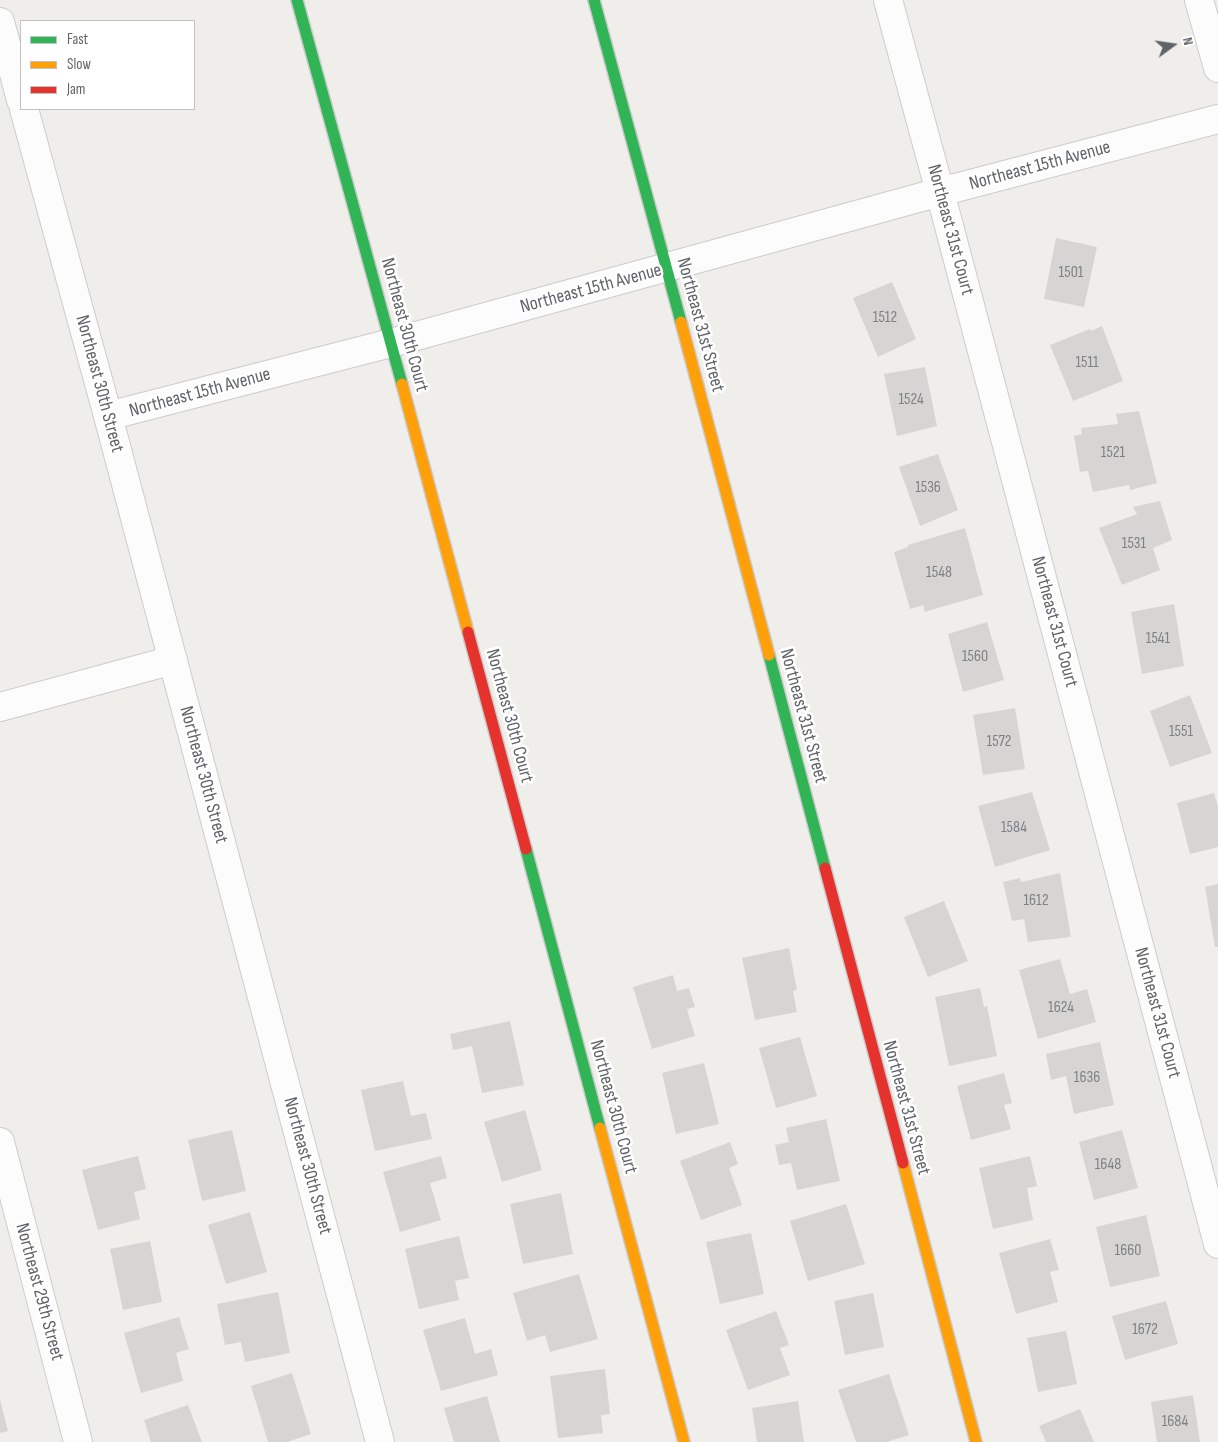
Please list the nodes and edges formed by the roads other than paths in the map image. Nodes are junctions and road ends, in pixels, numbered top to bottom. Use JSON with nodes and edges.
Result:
{"nodes":[{"id":1,"x":297,"y":0,"type":"edge"},
{"id":2,"x":594,"y":0,"type":"edge"},
{"id":3,"x":888,"y":0,"type":"edge"},
{"id":4,"x":1199,"y":0,"type":"edge"},
{"id":5,"x":0,"y":22,"type":"edge"},
{"id":6,"x":1218,"y":68,"type":"edge"},
{"id":7,"x":20,"y":96,"type":"edge"},
{"id":8,"x":24,"y":110,"type":"edge"},
{"id":9,"x":1218,"y":119,"type":"edge"},
{"id":10,"x":940,"y":192,"type":"junction"},
{"id":11,"x":667,"y":268,"type":"junction"},
{"id":12,"x":391,"y":343,"type":"junction"},
{"id":13,"x":108,"y":416,"type":"junction"},
{"id":14,"x":173,"y":660,"type":"junction"},
{"id":15,"x":0,"y":707,"type":"edge"},
{"id":16,"x":0,"y":1142,"type":"edge"},
{"id":17,"x":1218,"y":1244,"type":"edge"},
{"id":18,"x":78,"y":1442,"type":"edge"},
{"id":19,"x":380,"y":1442,"type":"edge"},
{"id":20,"x":684,"y":1442,"type":"edge"},
{"id":21,"x":976,"y":1442,"type":"edge"}],
"edges":[{"from":1,"to":12,"type":"street","name":"Northeast 30th Court"},
{"from":2,"to":11,"type":"street","name":"Northeast 31st Street"},
{"from":3,"to":10,"type":"street","name":"Northeast 31st Court"},
{"from":4,"to":6,"type":"street"},
{"from":5,"to":7,"type":"street"},
{"from":8,"to":13,"type":"street","name":"Northeast 30th Street"},
{"from":9,"to":10,"type":"street","name":"Northeast 15th Avenue"},
{"from":10,"to":11,"type":"street","name":"Northeast 15th Avenue"},
{"from":10,"to":17,"type":"street","name":"Northeast 31st Court"},
{"from":11,"to":12,"type":"street","name":"Northeast 15th Avenue"},
{"from":11,"to":21,"type":"street","name":"Northeast 31st Street"},
{"from":12,"to":13,"type":"street","name":"Northeast 15th Avenue"},
{"from":12,"to":20,"type":"street","name":"Northeast 30th Court"},
{"from":13,"to":14,"type":"street","name":"Northeast 30th Street"},
{"from":14,"to":15,"type":"street"},
{"from":14,"to":19,"type":"street","name":"Northeast 30th Street"},
{"from":16,"to":18,"type":"street","name":"Northeast 29th Street"}]}
